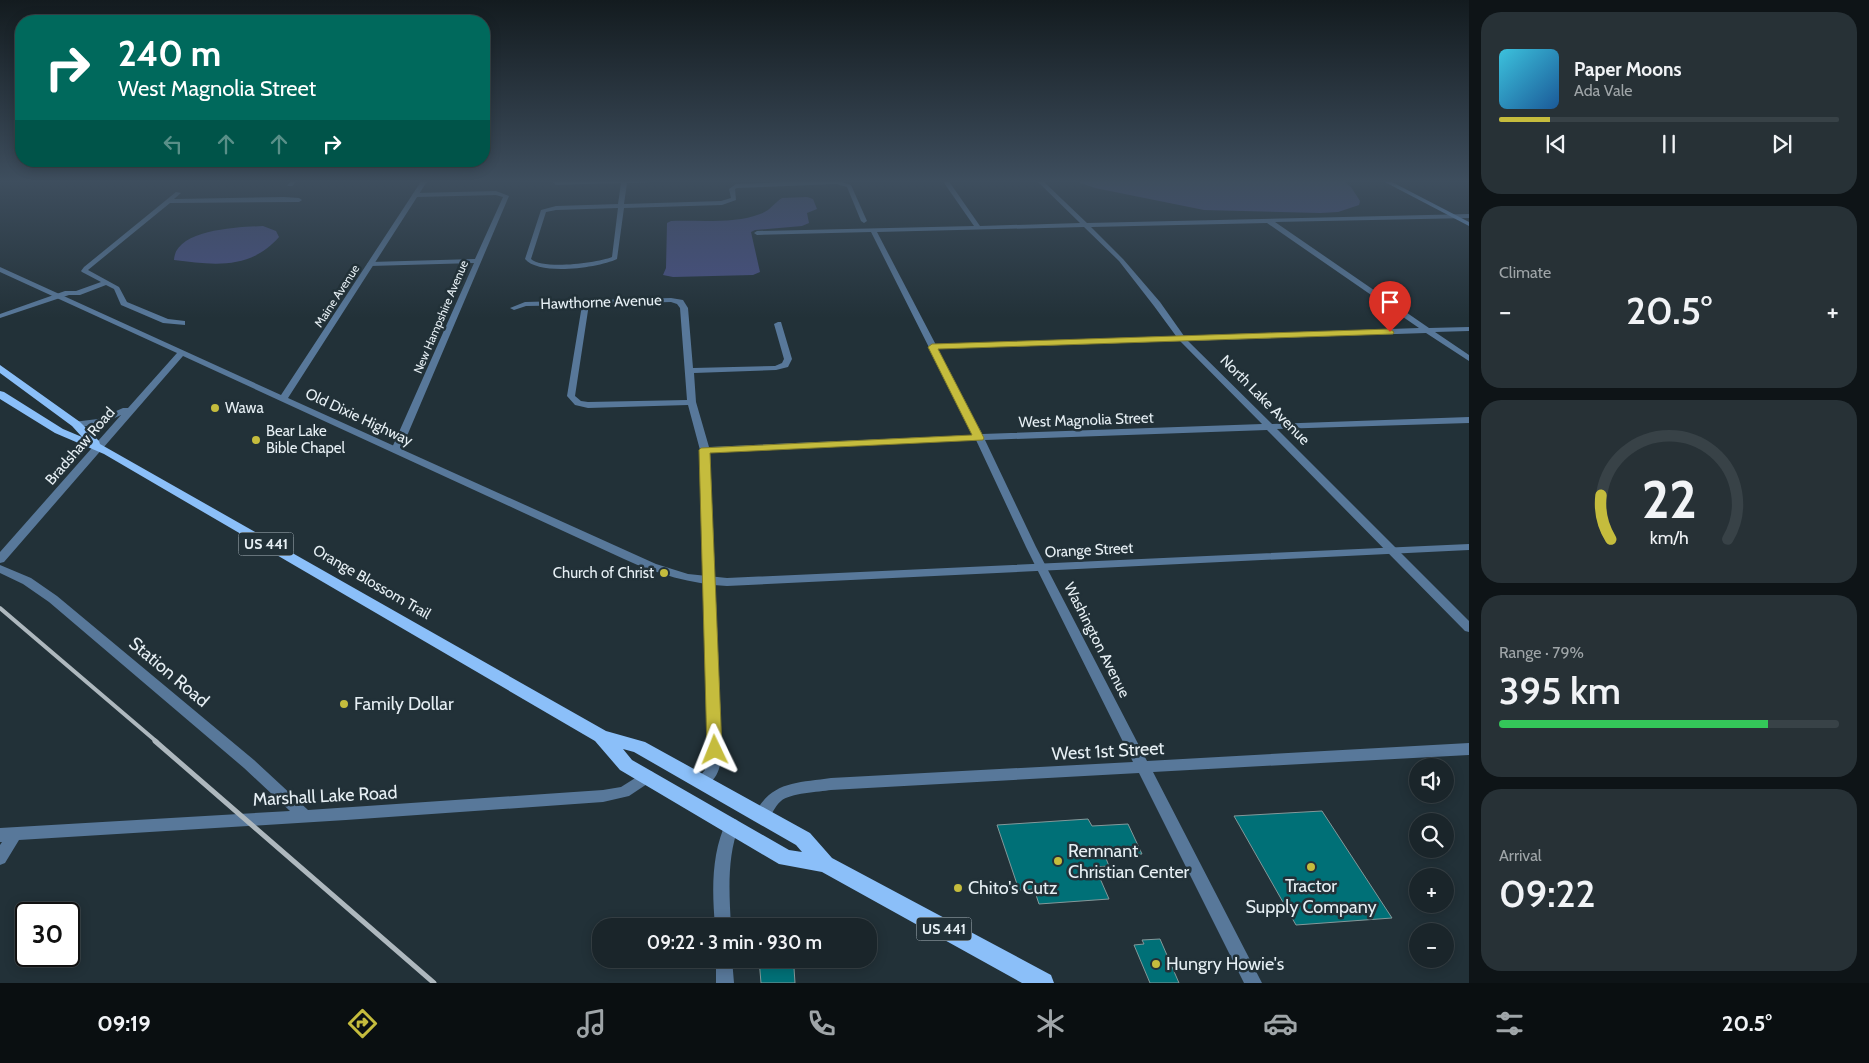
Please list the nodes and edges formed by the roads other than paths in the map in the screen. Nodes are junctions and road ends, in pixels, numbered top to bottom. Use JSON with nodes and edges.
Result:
{"nodes":[{"id":1,"x":138,"y":226,"type":"edge"},
{"id":2,"x":395,"y":226,"type":"edge"},
{"id":3,"x":493,"y":226,"type":"edge"},
{"id":4,"x":538,"y":226,"type":"edge"},
{"id":5,"x":619,"y":226,"type":"edge"},
{"id":6,"x":1018,"y":226,"type":"edge"},
{"id":7,"x":1086,"y":226,"type":"edge"},
{"id":8,"x":1275,"y":226,"type":"edge"},
{"id":9,"x":978,"y":227,"type":"joint"},
{"id":10,"x":873,"y":230,"type":"junction"},
{"id":11,"x":757,"y":233,"type":"dead end"},
{"id":12,"x":478,"y":261,"type":"junction"},
{"id":13,"x":370,"y":264,"type":"junction"},
{"id":14,"x":0,"y":269,"type":"edge"},
{"id":15,"x":103,"y":281,"type":"junction"},
{"id":16,"x":64,"y":294,"type":"junction"},
{"id":17,"x":586,"y":302,"type":"junction"},
{"id":18,"x":514,"y":308,"type":"dead end"},
{"id":19,"x":0,"y":316,"type":"edge"},
{"id":20,"x":182,"y":323,"type":"dead end"},
{"id":21,"x":778,"y":324,"type":"dead end"},
{"id":22,"x":1469,"y":329,"type":"edge"},
{"id":23,"x":1428,"y":331,"type":"junction"},
{"id":24,"x":1182,"y":339,"type":"junction"},
{"id":25,"x":932,"y":347,"type":"junction"},
{"id":26,"x":182,"y":352,"type":"junction"},
{"id":27,"x":1469,"y":359,"type":"edge"},
{"id":28,"x":0,"y":368,"type":"edge"},
{"id":29,"x":690,"y":371,"type":"junction"},
{"id":30,"x":0,"y":394,"type":"edge"},
{"id":31,"x":283,"y":398,"type":"junction"},
{"id":32,"x":692,"y":402,"type":"junction"},
{"id":33,"x":134,"y":406,"type":"junction"},
{"id":34,"x":1469,"y":420,"type":"edge"},
{"id":35,"x":76,"y":424,"type":"junction"},
{"id":36,"x":1272,"y":428,"type":"junction"},
{"id":37,"x":979,"y":438,"type":"junction"},
{"id":38,"x":99,"y":447,"type":"junction"},
{"id":39,"x":396,"y":450,"type":"junction"},
{"id":40,"x":705,"y":450,"type":"junction"},
{"id":41,"x":1469,"y":547,"type":"edge"},
{"id":42,"x":1392,"y":550,"type":"junction"},
{"id":43,"x":0,"y":559,"type":"edge"},
{"id":44,"x":1042,"y":567,"type":"junction"},
{"id":45,"x":0,"y":569,"type":"edge"},
{"id":46,"x":710,"y":581,"type":"junction"},
{"id":47,"x":1469,"y":628,"type":"edge"},
{"id":48,"x":601,"y":736,"type":"junction"},
{"id":49,"x":1469,"y":749,"type":"edge"},
{"id":50,"x":1144,"y":768,"type":"junction"},
{"id":51,"x":648,"y":776,"type":"junction"},
{"id":52,"x":701,"y":783,"type":"junction"},
{"id":53,"x":305,"y":816,"type":"junction"},
{"id":54,"x":760,"y":816,"type":"junction"},
{"id":55,"x":732,"y":825,"type":"junction"},
{"id":56,"x":7,"y":834,"type":"edge"},
{"id":57,"x":0,"y":858,"type":"edge"},
{"id":58,"x":825,"y":864,"type":"junction"},
{"id":59,"x":723,"y":918,"type":"edge"},
{"id":60,"x":724,"y":968,"type":"edge"},
{"id":61,"x":725,"y":983,"type":"edge"},
{"id":62,"x":1043,"y":983,"type":"edge"},
{"id":63,"x":1254,"y":983,"type":"edge"}],
"edges":[{"from":1,"to":15,"type":"street"},
{"from":2,"to":13,"type":"street","name":"Maine Avenue"},
{"from":3,"to":12,"type":"street","name":"New Hampshire Avenue"},
{"from":4,"to":5,"type":"street"},
{"from":6,"to":9,"type":"street"},
{"from":7,"to":24,"type":"street","name":"North Lake Avenue"},
{"from":8,"to":23,"type":"street"},
{"from":9,"to":10,"type":"street"},
{"from":10,"to":11,"type":"street"},
{"from":10,"to":25,"type":"street","name":"Washington Avenue"},
{"from":12,"to":13,"type":"street"},
{"from":12,"to":39,"type":"street","name":"New Hampshire Avenue"},
{"from":13,"to":31,"type":"street","name":"Maine Avenue"},
{"from":14,"to":16,"type":"street","name":"Old Dixie Highway"},
{"from":15,"to":16,"type":"street"},
{"from":15,"to":20,"type":"street"},
{"from":16,"to":19,"type":"street"},
{"from":16,"to":26,"type":"street","name":"Old Dixie Highway"},
{"from":17,"to":18,"type":"street","name":"Hawthorne Avenue"},
{"from":17,"to":29,"type":"street","name":"Hawthorne Avenue"},
{"from":17,"to":32,"type":"street"},
{"from":21,"to":29,"type":"street"},
{"from":22,"to":23,"type":"street"},
{"from":23,"to":24,"type":"street"},
{"from":23,"to":27,"type":"street"},
{"from":24,"to":25,"type":"street"},
{"from":24,"to":36,"type":"street","name":"North Lake Avenue"},
{"from":25,"to":37,"type":"street","name":"Washington Avenue"},
{"from":26,"to":31,"type":"street","name":"Old Dixie Highway"},
{"from":26,"to":33,"type":"street","name":"Bradshaw Road"},
{"from":28,"to":35,"type":"main road","name":"Orange Blossom Trail","number":"US 441"},
{"from":29,"to":32,"type":"street","name":"Hawthorne Avenue"},
{"from":30,"to":38,"type":"main road","name":"Orange Blossom Trail","number":"US 441"},
{"from":31,"to":39,"type":"street","name":"Old Dixie Highway"},
{"from":32,"to":40,"type":"street","name":"Hawthorne Avenue"},
{"from":33,"to":35,"type":"street"},
{"from":33,"to":38,"type":"street","name":"Bradshaw Road"},
{"from":34,"to":36,"type":"street","name":"West Magnolia Street"},
{"from":35,"to":38,"type":"main road","name":"Orange Blossom Trail","number":"US 441"},
{"from":36,"to":37,"type":"street","name":"West Magnolia Street"},
{"from":36,"to":42,"type":"street","name":"North Lake Avenue"},
{"from":37,"to":40,"type":"street","name":"West Magnolia Street"},
{"from":37,"to":44,"type":"street","name":"Washington Avenue"},
{"from":38,"to":43,"type":"street","name":"Bradshaw Road"},
{"from":38,"to":48,"type":"main road","name":"Orange Blossom Trail","number":"US 441"},
{"from":39,"to":46,"type":"street","name":"Old Dixie Highway"},
{"from":40,"to":46,"type":"street","name":"Hawthorne Avenue"},
{"from":41,"to":42,"type":"street","name":"Orange Street"},
{"from":42,"to":44,"type":"street","name":"Orange Street"},
{"from":42,"to":47,"type":"street","name":"North Lake Avenue"},
{"from":44,"to":46,"type":"street","name":"Orange Street"},
{"from":44,"to":50,"type":"street","name":"Washington Avenue"},
{"from":45,"to":53,"type":"street","name":"Station Road"},
{"from":46,"to":52,"type":"street","name":"Hawthorne Avenue"},
{"from":48,"to":51,"type":"main road","name":"Orange Blossom Trail","number":"US 441"},
{"from":48,"to":52,"type":"main road","name":"Orange Blossom Trail","number":"US 441"},
{"from":49,"to":50,"type":"street","name":"West 1st Street"},
{"from":50,"to":54,"type":"street","name":"West 1st Street"},
{"from":50,"to":63,"type":"street","name":"Washington Avenue"},
{"from":51,"to":53,"type":"street","name":"Marshall Lake Road"},
{"from":51,"to":55,"type":"main road","name":"Orange Blossom Trail","number":"US 441"},
{"from":52,"to":54,"type":"main road","name":"Orange Blossom Trail","number":"US 441"},
{"from":53,"to":56,"type":"street","name":"Marshall Lake Road"},
{"from":54,"to":58,"type":"main road","name":"Orange Blossom Trail","number":"US 441"},
{"from":55,"to":58,"type":"main road","name":"Orange Blossom Trail","number":"US 441"},
{"from":55,"to":59,"type":"street"},
{"from":56,"to":57,"type":"street"},
{"from":58,"to":62,"type":"main road","name":"Orange Blossom Trail","number":"US 441"},
{"from":60,"to":61,"type":"street"}]}
